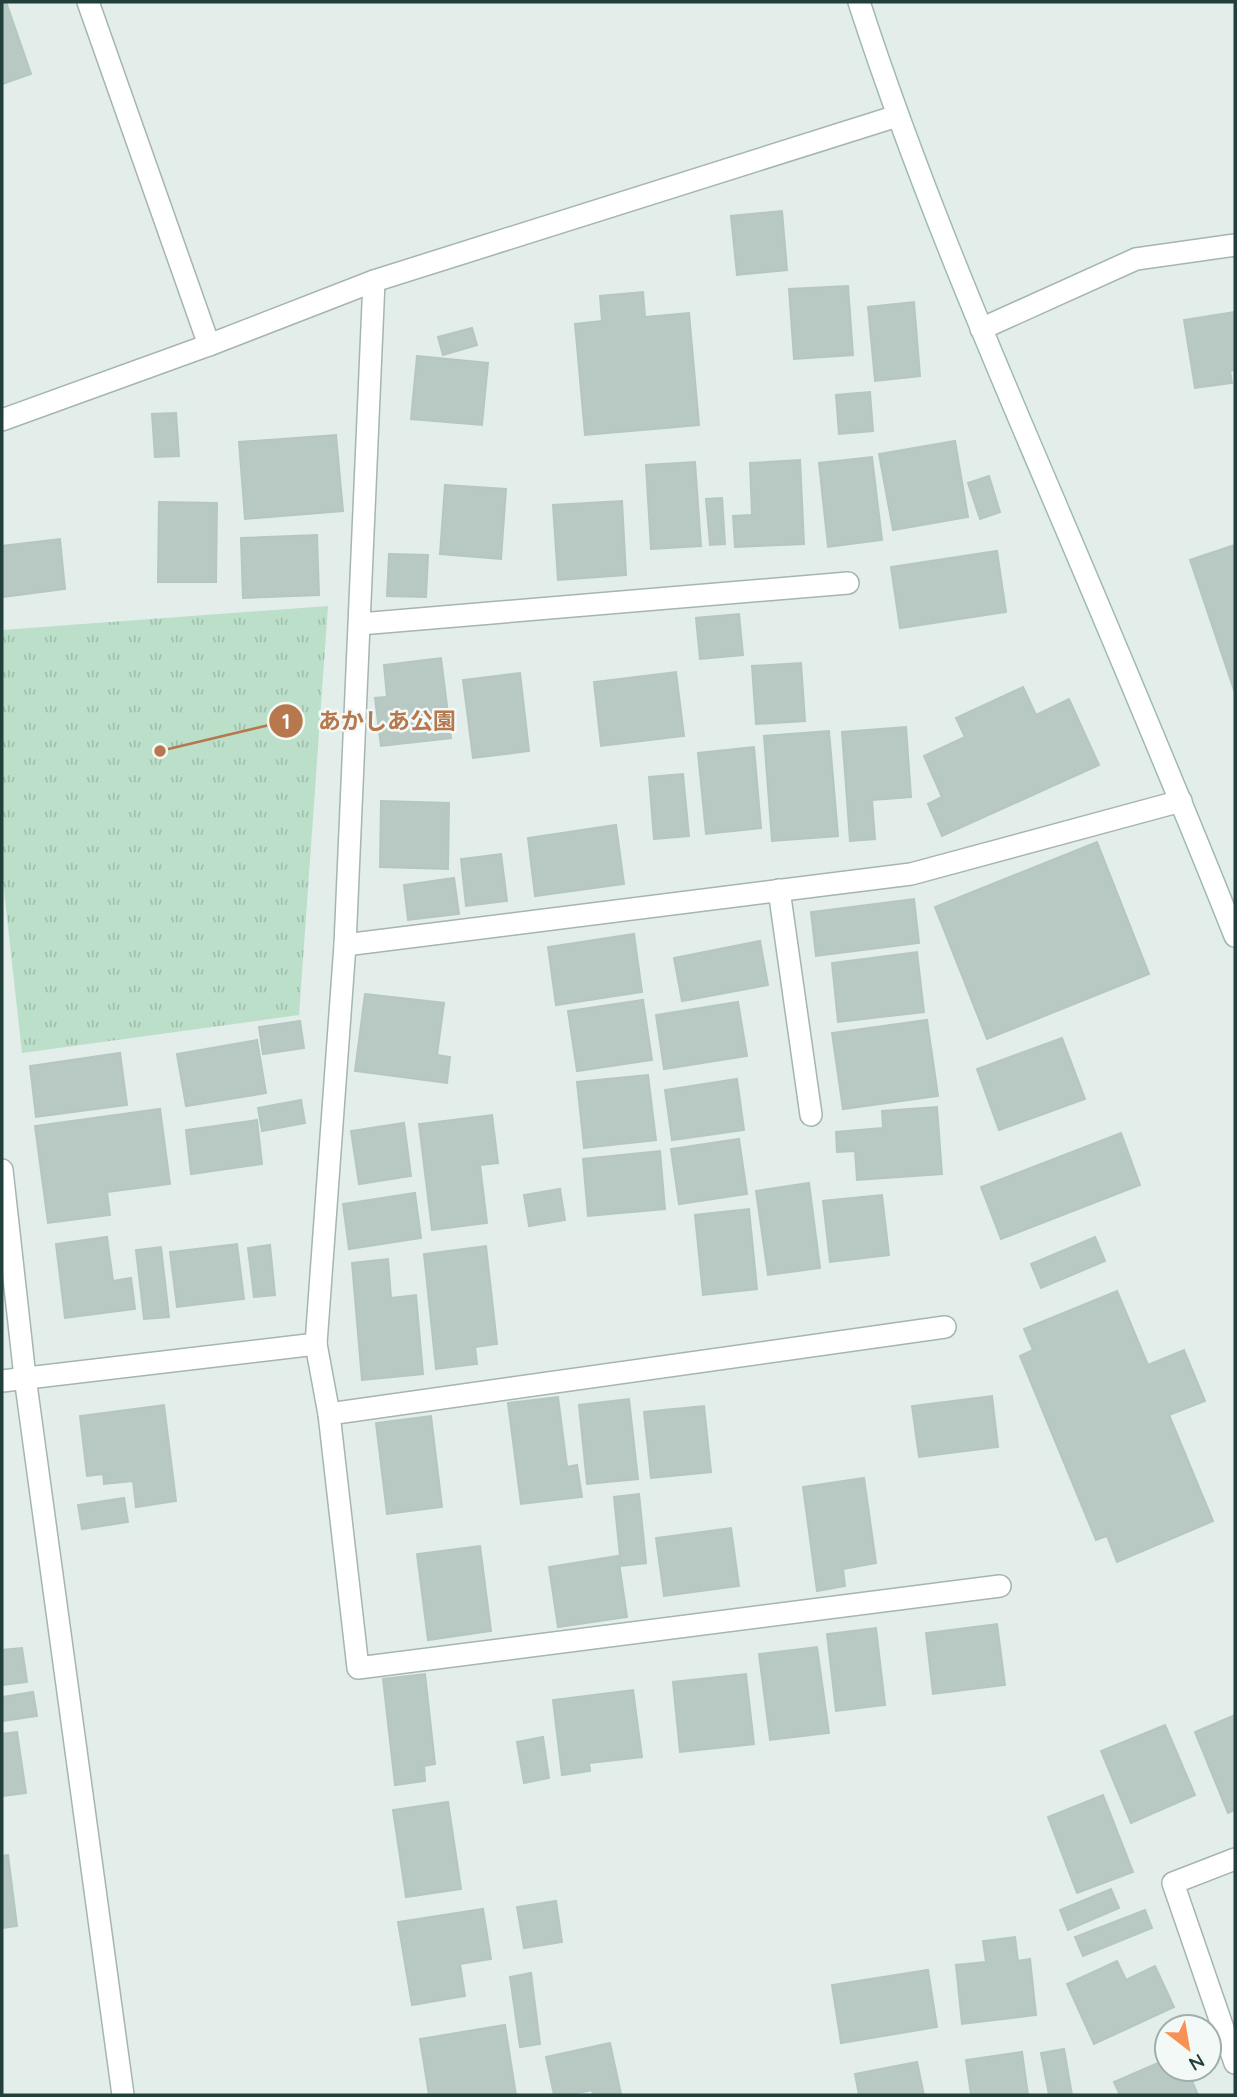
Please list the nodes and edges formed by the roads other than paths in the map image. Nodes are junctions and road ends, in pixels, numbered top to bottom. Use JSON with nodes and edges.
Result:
{"nodes":[{"id":1,"x":88,"y":2,"type":"edge"},
{"id":2,"x":859,"y":2,"type":"edge"},
{"id":3,"x":897,"y":116,"type":"junction"},
{"id":4,"x":1235,"y":245,"type":"edge"},
{"id":5,"x":374,"y":281,"type":"junction"},
{"id":6,"x":981,"y":329,"type":"junction"},
{"id":7,"x":209,"y":345,"type":"junction"},
{"id":8,"x":2,"y":420,"type":"edge"},
{"id":9,"x":848,"y":583,"type":"dead end"},
{"id":10,"x":360,"y":624,"type":"junction"},
{"id":11,"x":1181,"y":801,"type":"junction"},
{"id":12,"x":779,"y":890,"type":"junction"},
{"id":13,"x":1235,"y":936,"type":"edge"},
{"id":14,"x":345,"y":945,"type":"junction"},
{"id":15,"x":811,"y":1115,"type":"dead end"},
{"id":16,"x":2,"y":1170,"type":"edge"},
{"id":17,"x":945,"y":1327,"type":"dead end"},
{"id":18,"x":316,"y":1343,"type":"junction"},
{"id":19,"x":26,"y":1377,"type":"junction"},
{"id":20,"x":2,"y":1381,"type":"edge"},
{"id":21,"x":329,"y":1414,"type":"junction"},
{"id":22,"x":1000,"y":1586,"type":"dead end"},
{"id":23,"x":1235,"y":1859,"type":"edge"},
{"id":24,"x":1235,"y":2063,"type":"edge"},
{"id":25,"x":123,"y":2095,"type":"edge"}],
"edges":[{"from":1,"to":7,"type":"street"},
{"from":2,"to":3,"type":"street"},
{"from":3,"to":5,"type":"street"},
{"from":3,"to":6,"type":"street"},
{"from":4,"to":6,"type":"street"},
{"from":5,"to":7,"type":"street"},
{"from":5,"to":10,"type":"street"},
{"from":6,"to":11,"type":"street"},
{"from":7,"to":8,"type":"street"},
{"from":9,"to":10,"type":"street"},
{"from":10,"to":14,"type":"street"},
{"from":11,"to":12,"type":"street"},
{"from":11,"to":13,"type":"street"},
{"from":12,"to":14,"type":"street"},
{"from":12,"to":15,"type":"street"},
{"from":14,"to":18,"type":"street"},
{"from":16,"to":19,"type":"street"},
{"from":17,"to":21,"type":"street"},
{"from":18,"to":19,"type":"street"},
{"from":18,"to":21,"type":"street"},
{"from":19,"to":20,"type":"street"},
{"from":19,"to":25,"type":"street"},
{"from":21,"to":22,"type":"street"},
{"from":23,"to":24,"type":"street"}]}
